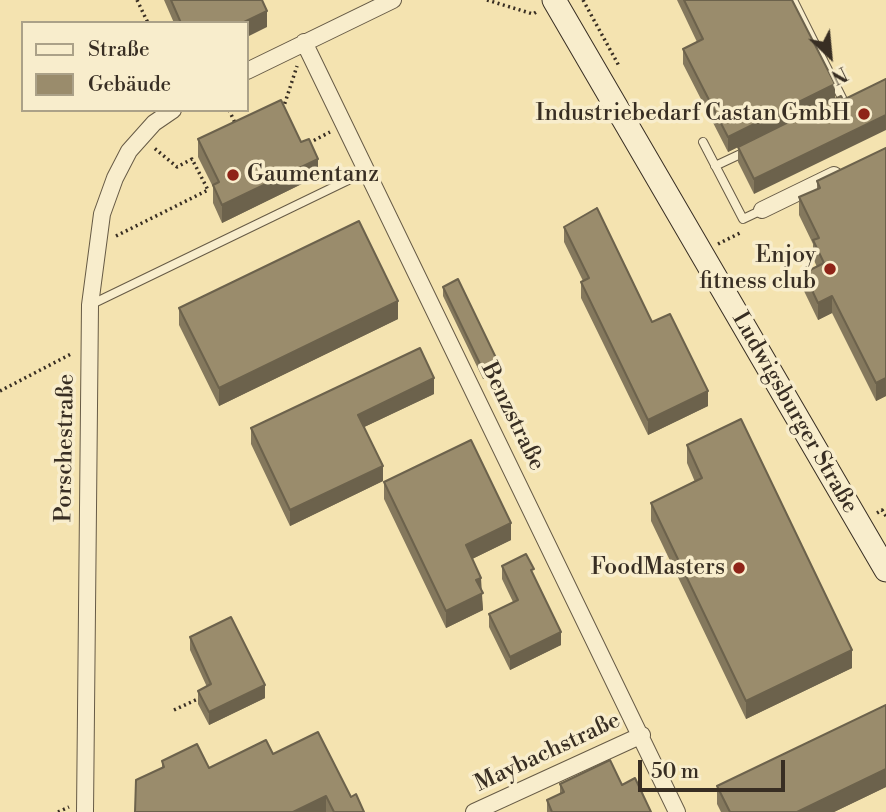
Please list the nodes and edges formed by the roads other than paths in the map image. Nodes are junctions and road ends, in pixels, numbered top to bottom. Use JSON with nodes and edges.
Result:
{"nodes":[{"id":1,"x":393,"y":0,"type":"edge"},
{"id":2,"x":554,"y":0,"type":"edge"},
{"id":3,"x":793,"y":0,"type":"edge"},
{"id":4,"x":304,"y":42,"type":"junction"},
{"id":5,"x":248,"y":70,"type":"edge"},
{"id":6,"x":833,"y":108,"type":"edge"},
{"id":7,"x":170,"y":112,"type":"edge"},
{"id":8,"x":703,"y":142,"type":"dead end"},
{"id":9,"x":750,"y":149,"type":"edge"},
{"id":10,"x":715,"y":166,"type":"junction"},
{"id":11,"x":849,"y":167,"type":"edge"},
{"id":12,"x":367,"y":172,"type":"junction"},
{"id":13,"x":762,"y":210,"type":"joint"},
{"id":14,"x":90,"y":305,"type":"junction"},
{"id":15,"x":886,"y":570,"type":"edge"},
{"id":16,"x":642,"y":735,"type":"junction"},
{"id":17,"x":85,"y":812,"type":"edge"},
{"id":18,"x":474,"y":812,"type":"edge"},
{"id":19,"x":677,"y":812,"type":"edge"}],
"edges":[{"from":1,"to":4,"type":"street"},
{"from":2,"to":15,"type":"main road","name":"Ludwigsburger Straße"},
{"from":3,"to":6,"type":"lane"},
{"from":4,"to":5,"type":"street"},
{"from":4,"to":12,"type":"street","name":"Benzstraße"},
{"from":7,"to":14,"type":"street","name":"Porschestraße"},
{"from":8,"to":10,"type":"lane"},
{"from":9,"to":10,"type":"lane"},
{"from":10,"to":13,"type":"lane"},
{"from":11,"to":13,"type":"street"},
{"from":12,"to":14,"type":"lane"},
{"from":12,"to":16,"type":"street","name":"Benzstraße"},
{"from":14,"to":17,"type":"street","name":"Porschestraße"},
{"from":16,"to":18,"type":"street","name":"Maybachstraße"},
{"from":16,"to":19,"type":"street","name":"Benzstraße"}]}
